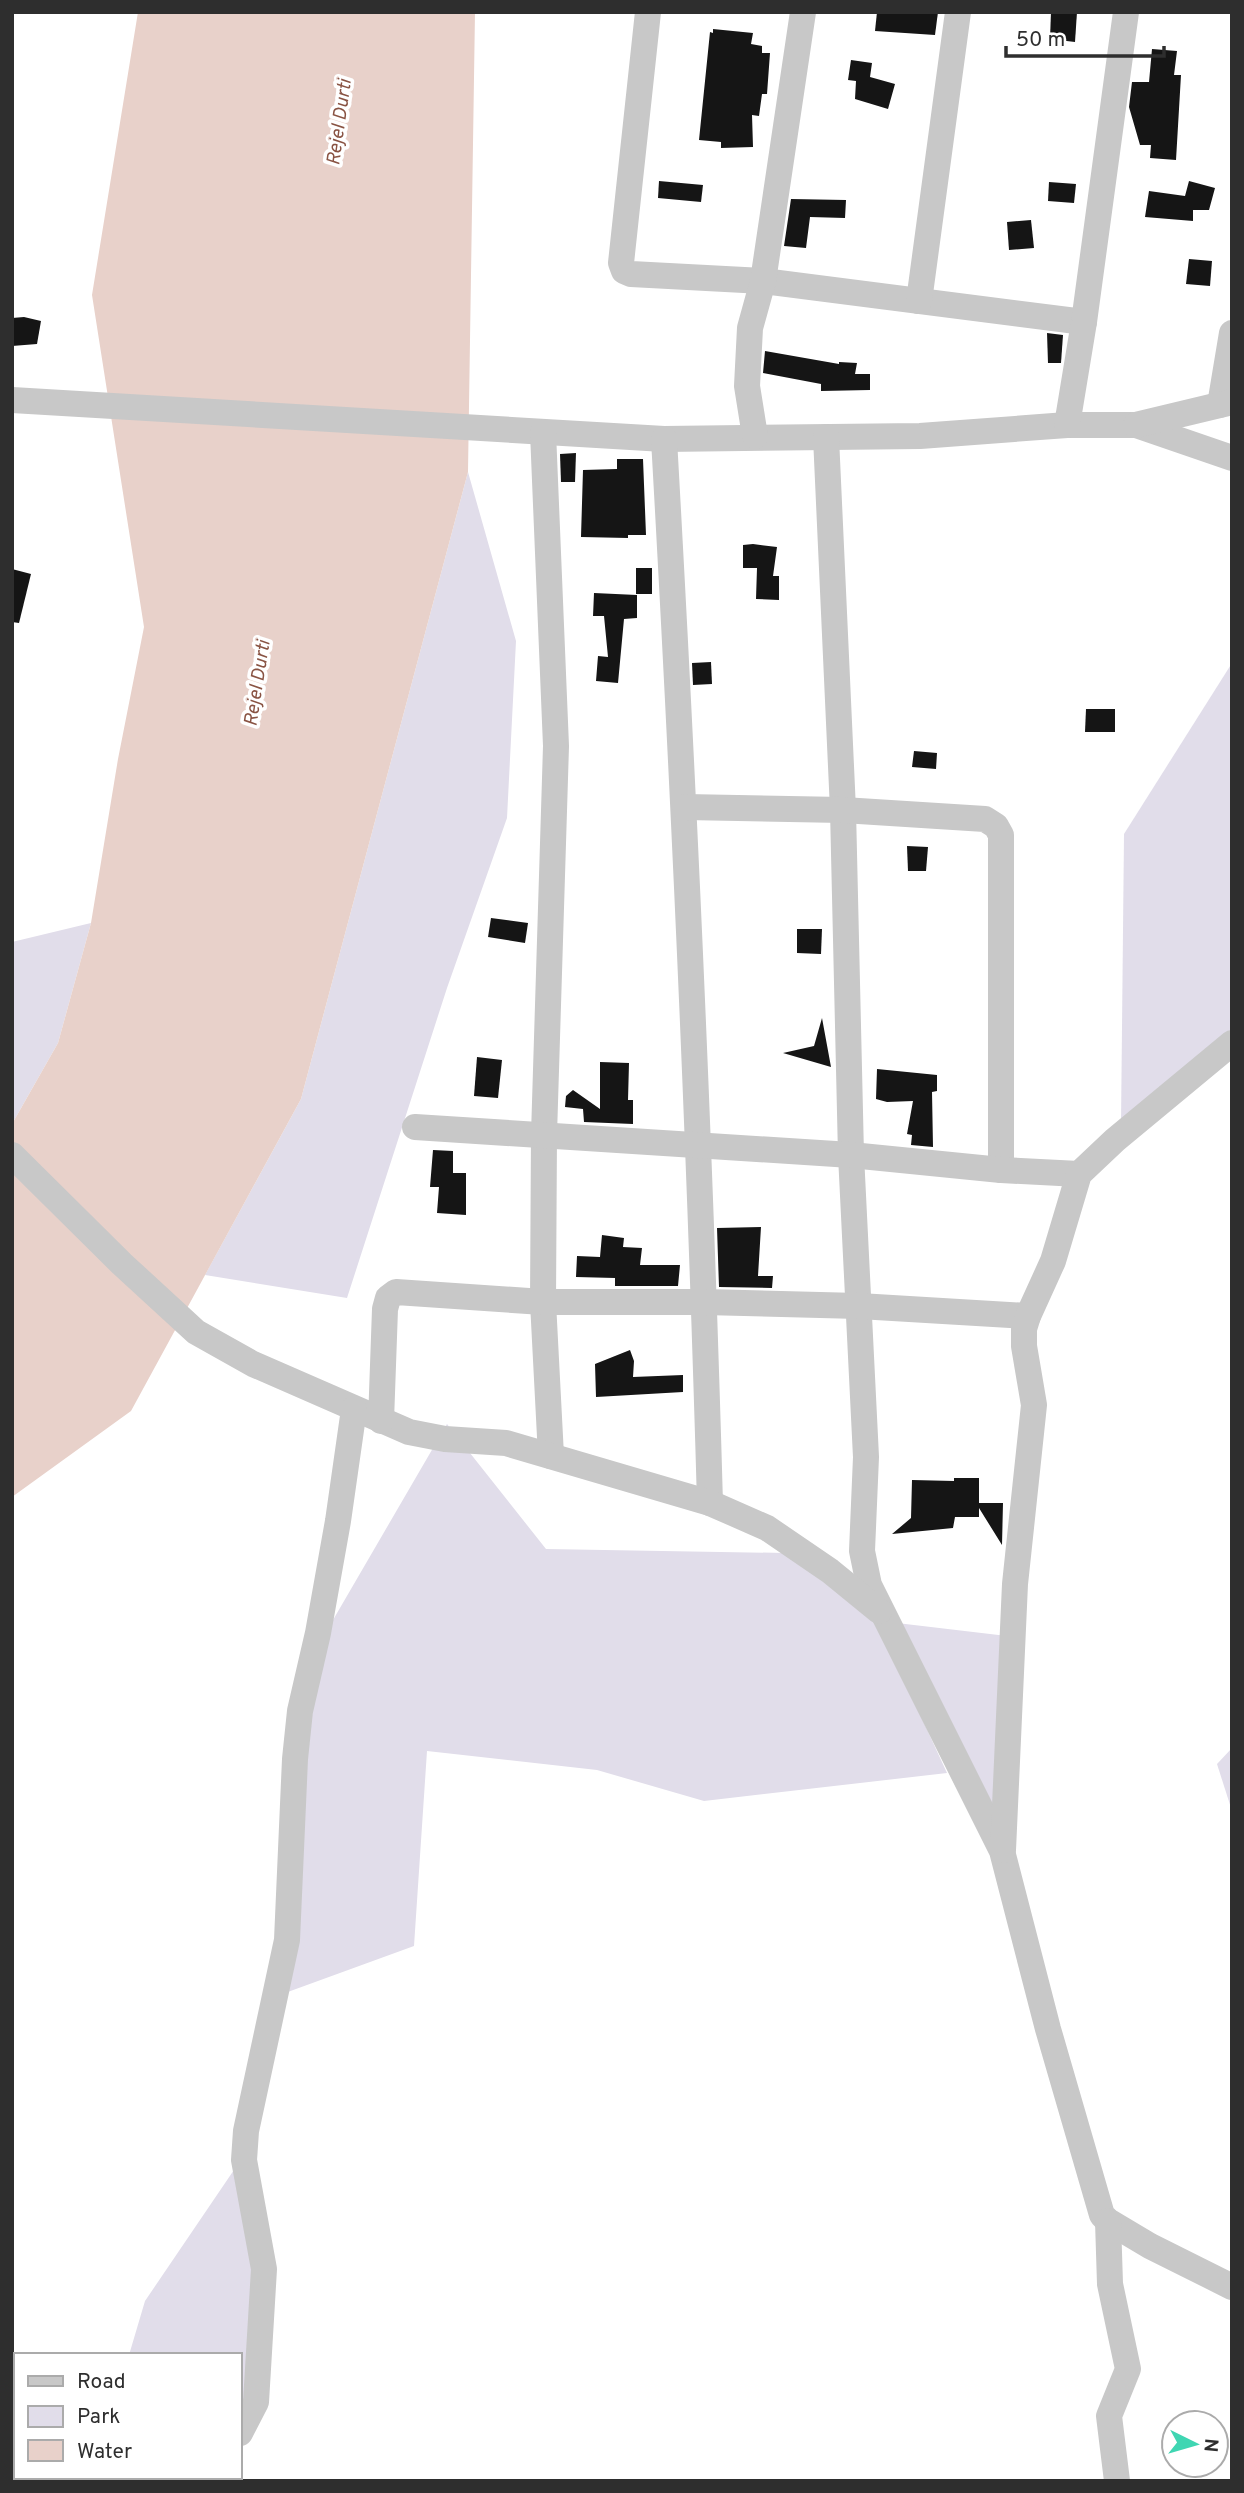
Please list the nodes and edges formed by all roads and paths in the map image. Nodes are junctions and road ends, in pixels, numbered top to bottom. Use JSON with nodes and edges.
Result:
{"nodes":[{"id":1,"x":648,"y":12,"type":"edge"},
{"id":2,"x":803,"y":12,"type":"edge"},
{"id":3,"x":958,"y":12,"type":"edge"},
{"id":4,"x":1126,"y":12,"type":"edge"},
{"id":5,"x":763,"y":281,"type":"junction"},
{"id":6,"x":919,"y":301,"type":"junction"},
{"id":7,"x":1084,"y":322,"type":"junction"},
{"id":8,"x":1232,"y":333,"type":"edge"},
{"id":9,"x":12,"y":400,"type":"edge"},
{"id":10,"x":1226,"y":404,"type":"edge"},
{"id":11,"x":1067,"y":425,"type":"junction"},
{"id":12,"x":1136,"y":425,"type":"junction"},
{"id":13,"x":543,"y":432,"type":"junction"},
{"id":14,"x":755,"y":436,"type":"junction"},
{"id":15,"x":826,"y":437,"type":"junction"},
{"id":16,"x":664,"y":439,"type":"junction"},
{"id":17,"x":1232,"y":458,"type":"edge"},
{"id":18,"x":685,"y":807,"type":"junction"},
{"id":19,"x":844,"y":810,"type":"junction"},
{"id":20,"x":1232,"y":1043,"type":"edge"},
{"id":21,"x":415,"y":1127,"type":"dead end"},
{"id":22,"x":544,"y":1135,"type":"junction"},
{"id":23,"x":699,"y":1146,"type":"junction"},
{"id":24,"x":12,"y":1155,"type":"edge"},
{"id":25,"x":851,"y":1155,"type":"junction"},
{"id":26,"x":1000,"y":1170,"type":"junction"},
{"id":27,"x":1079,"y":1174,"type":"junction"},
{"id":28,"x":543,"y":1302,"type":"junction"},
{"id":29,"x":704,"y":1302,"type":"junction"},
{"id":30,"x":859,"y":1306,"type":"junction"},
{"id":31,"x":1028,"y":1316,"type":"junction"},
{"id":32,"x":354,"y":1409,"type":"junction"},
{"id":33,"x":380,"y":1421,"type":"junction"},
{"id":34,"x":551,"y":1456,"type":"junction"},
{"id":35,"x":710,"y":1503,"type":"junction"},
{"id":36,"x":886,"y":1617,"type":"junction"},
{"id":37,"x":1002,"y":1852,"type":"junction"},
{"id":38,"x":1108,"y":2221,"type":"junction"},
{"id":39,"x":1232,"y":2287,"type":"edge"},
{"id":40,"x":242,"y":2429,"type":"edge"},
{"id":41,"x":1117,"y":2481,"type":"edge"}],
"edges":[{"from":1,"to":5,"type":"street"},
{"from":2,"to":5,"type":"street"},
{"from":3,"to":6,"type":"street"},
{"from":4,"to":7,"type":"street"},
{"from":5,"to":6,"type":"street"},
{"from":5,"to":14,"type":"street"},
{"from":6,"to":7,"type":"street"},
{"from":7,"to":11,"type":"street"},
{"from":8,"to":10,"type":"street"},
{"from":9,"to":13,"type":"street"},
{"from":10,"to":12,"type":"street"},
{"from":11,"to":12,"type":"street"},
{"from":11,"to":15,"type":"street"},
{"from":12,"to":17,"type":"street"},
{"from":13,"to":16,"type":"street"},
{"from":13,"to":22,"type":"street"},
{"from":14,"to":15,"type":"street"},
{"from":14,"to":16,"type":"street"},
{"from":15,"to":19,"type":"street"},
{"from":16,"to":18,"type":"street"},
{"from":18,"to":19,"type":"street"},
{"from":18,"to":23,"type":"street"},
{"from":19,"to":25,"type":"street"},
{"from":19,"to":26,"type":"street"},
{"from":20,"to":27,"type":"street"},
{"from":21,"to":22,"type":"street"},
{"from":22,"to":23,"type":"street"},
{"from":22,"to":28,"type":"street"},
{"from":23,"to":25,"type":"street"},
{"from":23,"to":29,"type":"street"},
{"from":24,"to":32,"type":"street"},
{"from":25,"to":26,"type":"street"},
{"from":25,"to":30,"type":"street"},
{"from":26,"to":27,"type":"street"},
{"from":27,"to":31,"type":"street"},
{"from":28,"to":29,"type":"street"},
{"from":28,"to":33,"type":"street"},
{"from":28,"to":34,"type":"street"},
{"from":29,"to":30,"type":"street"},
{"from":29,"to":35,"type":"street"},
{"from":30,"to":31,"type":"street"},
{"from":30,"to":36,"type":"street"},
{"from":31,"to":37,"type":"street"},
{"from":32,"to":33,"type":"street"},
{"from":32,"to":40,"type":"street"},
{"from":33,"to":34,"type":"street"},
{"from":34,"to":35,"type":"street"},
{"from":35,"to":36,"type":"street"},
{"from":36,"to":37,"type":"street"},
{"from":37,"to":38,"type":"street"},
{"from":38,"to":39,"type":"street"},
{"from":38,"to":41,"type":"street"}]}
